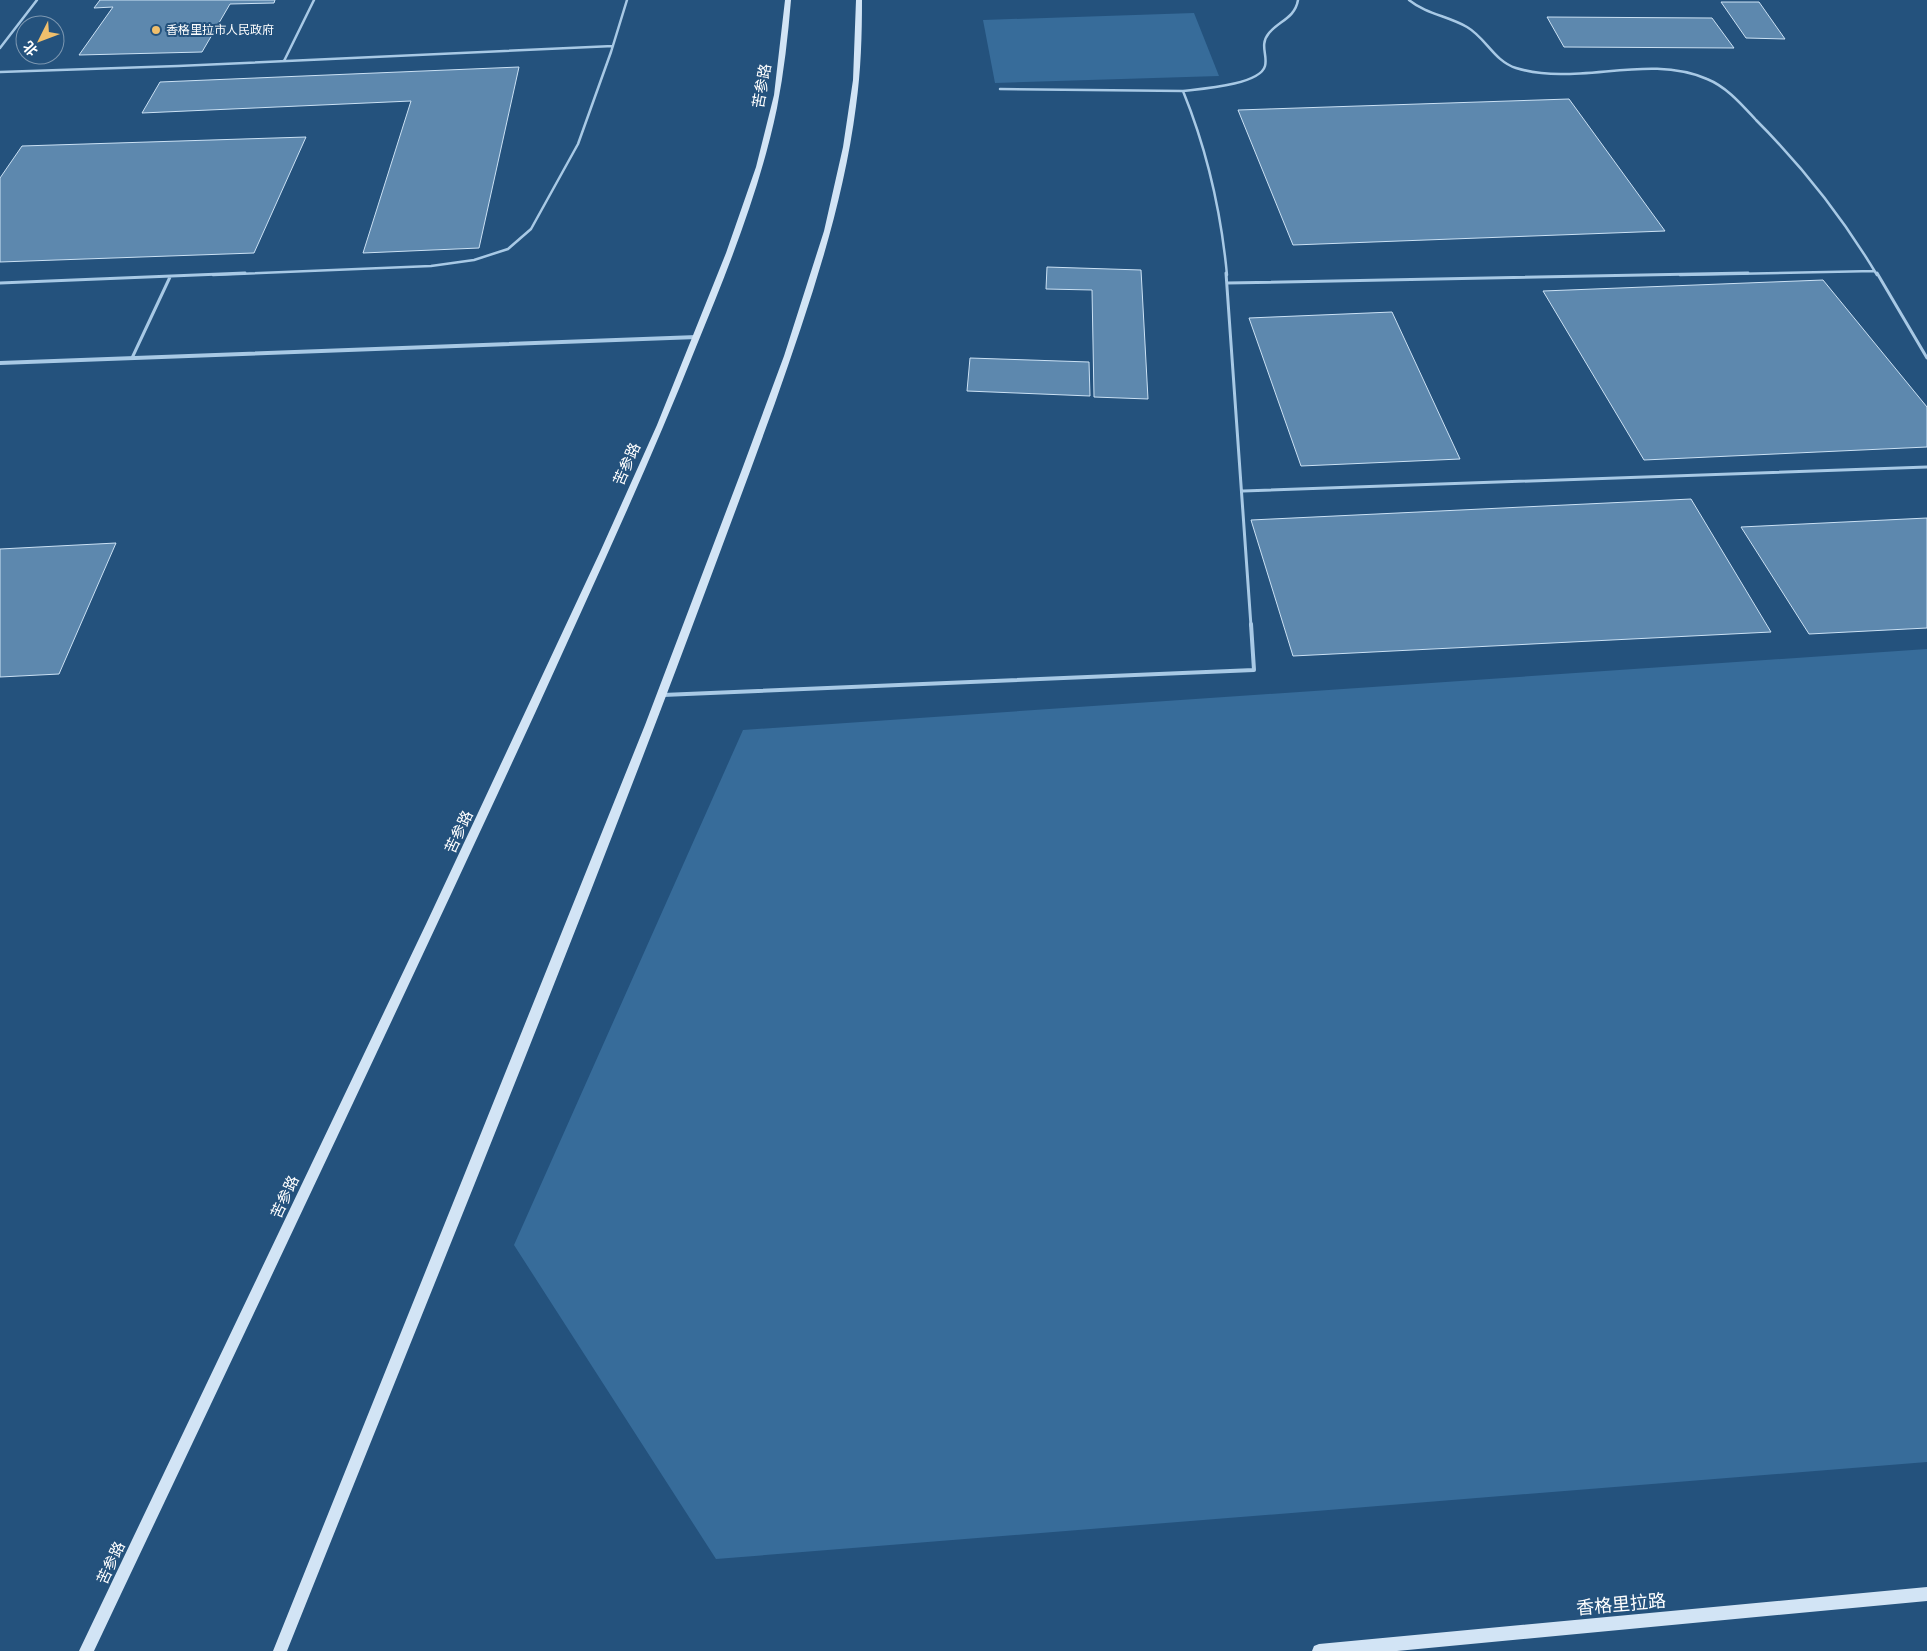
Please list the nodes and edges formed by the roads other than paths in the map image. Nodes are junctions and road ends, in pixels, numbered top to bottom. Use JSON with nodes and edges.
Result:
{"nodes":[{"id":1,"x":37,"y":0,"type":"edge"},
{"id":2,"x":314,"y":0,"type":"edge"},
{"id":3,"x":627,"y":0,"type":"edge"},
{"id":4,"x":788,"y":0,"type":"edge"},
{"id":5,"x":859,"y":0,"type":"edge"},
{"id":6,"x":1298,"y":0,"type":"edge"},
{"id":7,"x":1409,"y":0,"type":"edge"},
{"id":8,"x":0,"y":39,"type":"edge"},
{"id":9,"x":7,"y":39,"type":"junction"},
{"id":10,"x":613,"y":46,"type":"junction"},
{"id":11,"x":0,"y":48,"type":"edge"},
{"id":12,"x":284,"y":61,"type":"junction"},
{"id":13,"x":0,"y":72,"type":"edge"},
{"id":14,"x":1000,"y":89,"type":"dead end"},
{"id":15,"x":1183,"y":91,"type":"junction"},
{"id":16,"x":1874,"y":271,"type":"junction"},
{"id":17,"x":170,"y":277,"type":"junction"},
{"id":18,"x":0,"y":284,"type":"edge"},
{"id":19,"x":1227,"y":284,"type":"junction"},
{"id":20,"x":697,"y":337,"type":"junction"},
{"id":21,"x":132,"y":358,"type":"junction"},
{"id":22,"x":1927,"y":358,"type":"edge"},
{"id":23,"x":0,"y":363,"type":"edge"},
{"id":24,"x":1927,"y":467,"type":"edge"},
{"id":25,"x":1244,"y":491,"type":"junction"},
{"id":26,"x":661,"y":695,"type":"junction"},
{"id":27,"x":1927,"y":1594,"type":"edge"},
{"id":28,"x":86,"y":1651,"type":"edge"},
{"id":29,"x":280,"y":1651,"type":"edge"},
{"id":30,"x":1319,"y":1651,"type":"edge"}],
"edges":[{"from":1,"to":9,"type":"lane"},
{"from":2,"to":12,"type":"lane"},
{"from":3,"to":10,"type":"lane"},
{"from":4,"to":20,"type":"street","name":"苦参路"},
{"from":5,"to":26,"type":"street"},
{"from":6,"to":15,"type":"lane"},
{"from":7,"to":16,"type":"lane"},
{"from":8,"to":9,"type":"lane"},
{"from":9,"to":11,"type":"lane"},
{"from":10,"to":12,"type":"lane"},
{"from":10,"to":17,"type":"lane"},
{"from":12,"to":13,"type":"lane"},
{"from":14,"to":15,"type":"lane"},
{"from":15,"to":19,"type":"lane"},
{"from":16,"to":19,"type":"lane"},
{"from":16,"to":22,"type":"lane"},
{"from":17,"to":18,"type":"lane"},
{"from":17,"to":21,"type":"lane"},
{"from":19,"to":25,"type":"lane"},
{"from":20,"to":21,"type":"street"},
{"from":20,"to":28,"type":"street","name":"苦参路"},
{"from":21,"to":23,"type":"street"},
{"from":24,"to":25,"type":"lane"},
{"from":25,"to":26,"type":"lane"},
{"from":26,"to":29,"type":"street"},
{"from":27,"to":30,"type":"street","name":"香格里拉路"}]}
